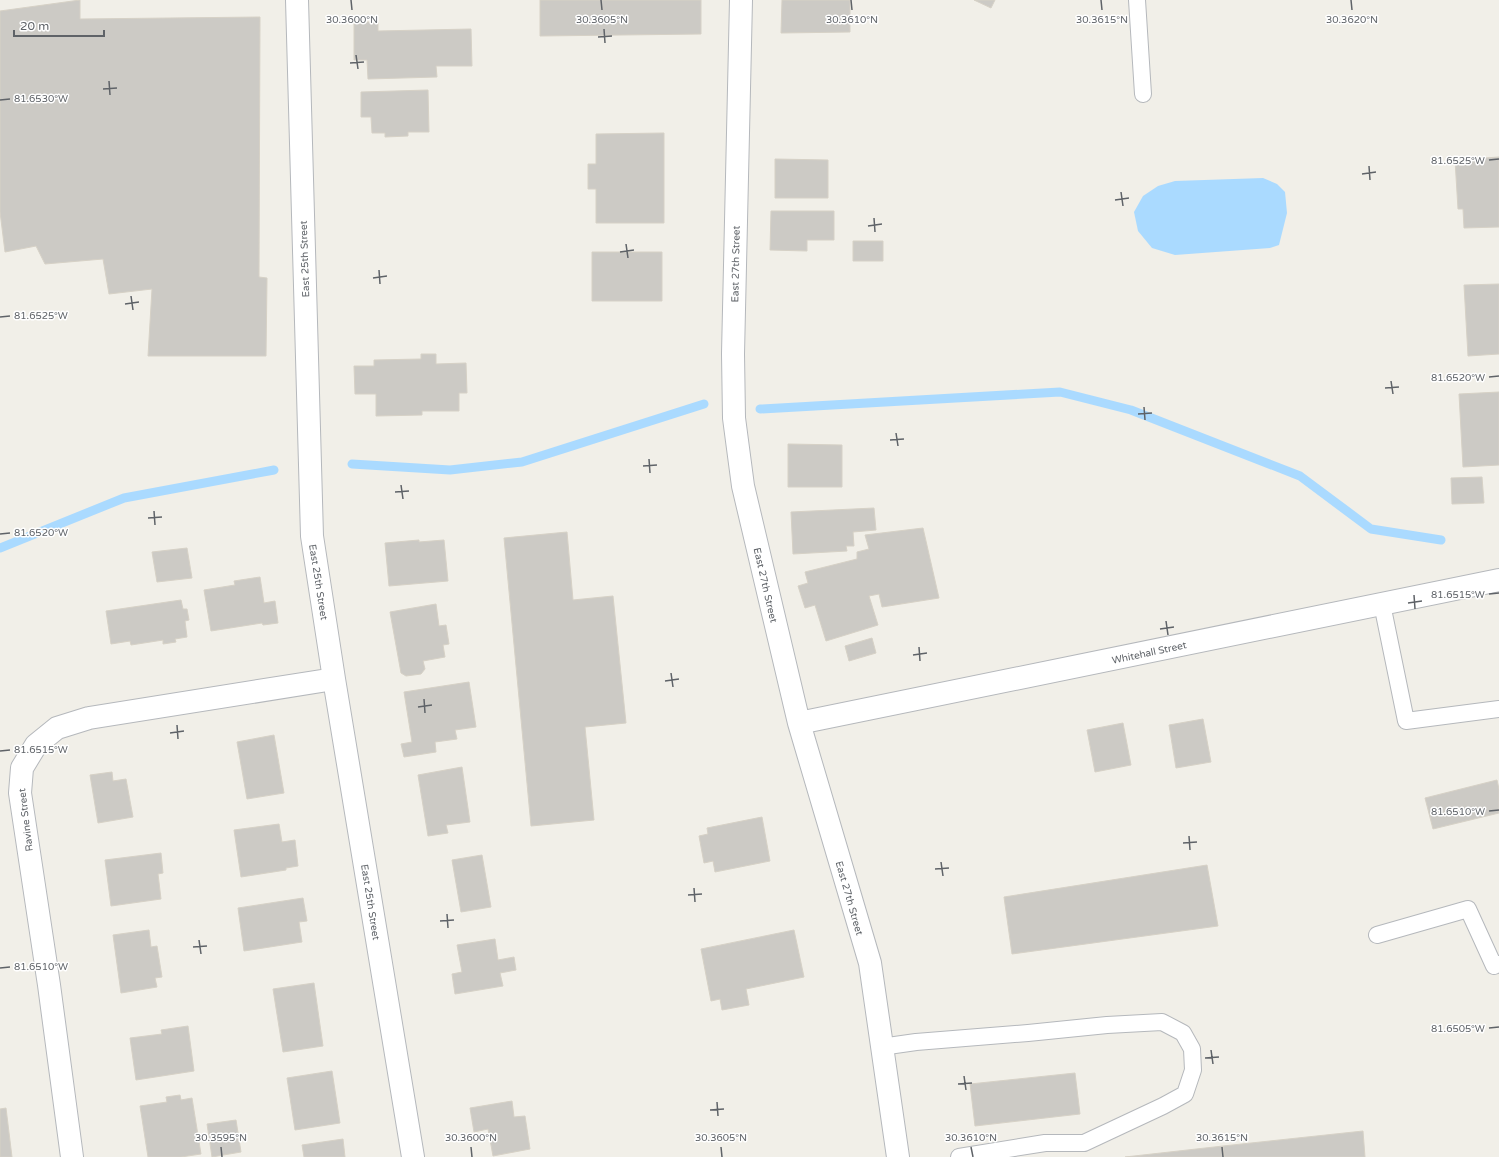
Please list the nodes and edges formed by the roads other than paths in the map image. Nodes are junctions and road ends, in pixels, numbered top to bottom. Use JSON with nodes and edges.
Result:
{"nodes":[{"id":1,"x":297,"y":0,"type":"edge"},
{"id":2,"x":741,"y":0,"type":"edge"},
{"id":3,"x":1137,"y":0,"type":"edge"},
{"id":4,"x":1144,"y":94,"type":"dead end"},
{"id":5,"x":1499,"y":580,"type":"edge"},
{"id":6,"x":1382,"y":604,"type":"junction"},
{"id":7,"x":334,"y":679,"type":"junction"},
{"id":8,"x":1499,"y":709,"type":"edge"},
{"id":9,"x":799,"y":723,"type":"junction"},
{"id":10,"x":1377,"y":935,"type":"dead end"},
{"id":11,"x":1499,"y":964,"type":"edge"},
{"id":12,"x":881,"y":1047,"type":"junction"},
{"id":13,"x":72,"y":1157,"type":"edge"},
{"id":14,"x":413,"y":1157,"type":"edge"},
{"id":15,"x":898,"y":1157,"type":"edge"},
{"id":16,"x":959,"y":1157,"type":"edge"}],
"edges":[{"from":1,"to":7,"type":"street","name":"East 25th Street"},
{"from":2,"to":9,"type":"street","name":"East 27th Street"},
{"from":3,"to":4,"type":"lane"},
{"from":5,"to":6,"type":"street","name":"Whitehall Street"},
{"from":6,"to":8,"type":"lane"},
{"from":6,"to":9,"type":"street","name":"Whitehall Street"},
{"from":7,"to":13,"type":"street","name":"Ravine Street"},
{"from":7,"to":14,"type":"street","name":"East 25th Street"},
{"from":9,"to":12,"type":"street","name":"East 27th Street"},
{"from":10,"to":11,"type":"lane"},
{"from":12,"to":15,"type":"street","name":"East 27th Street"},
{"from":12,"to":16,"type":"lane"}]}
